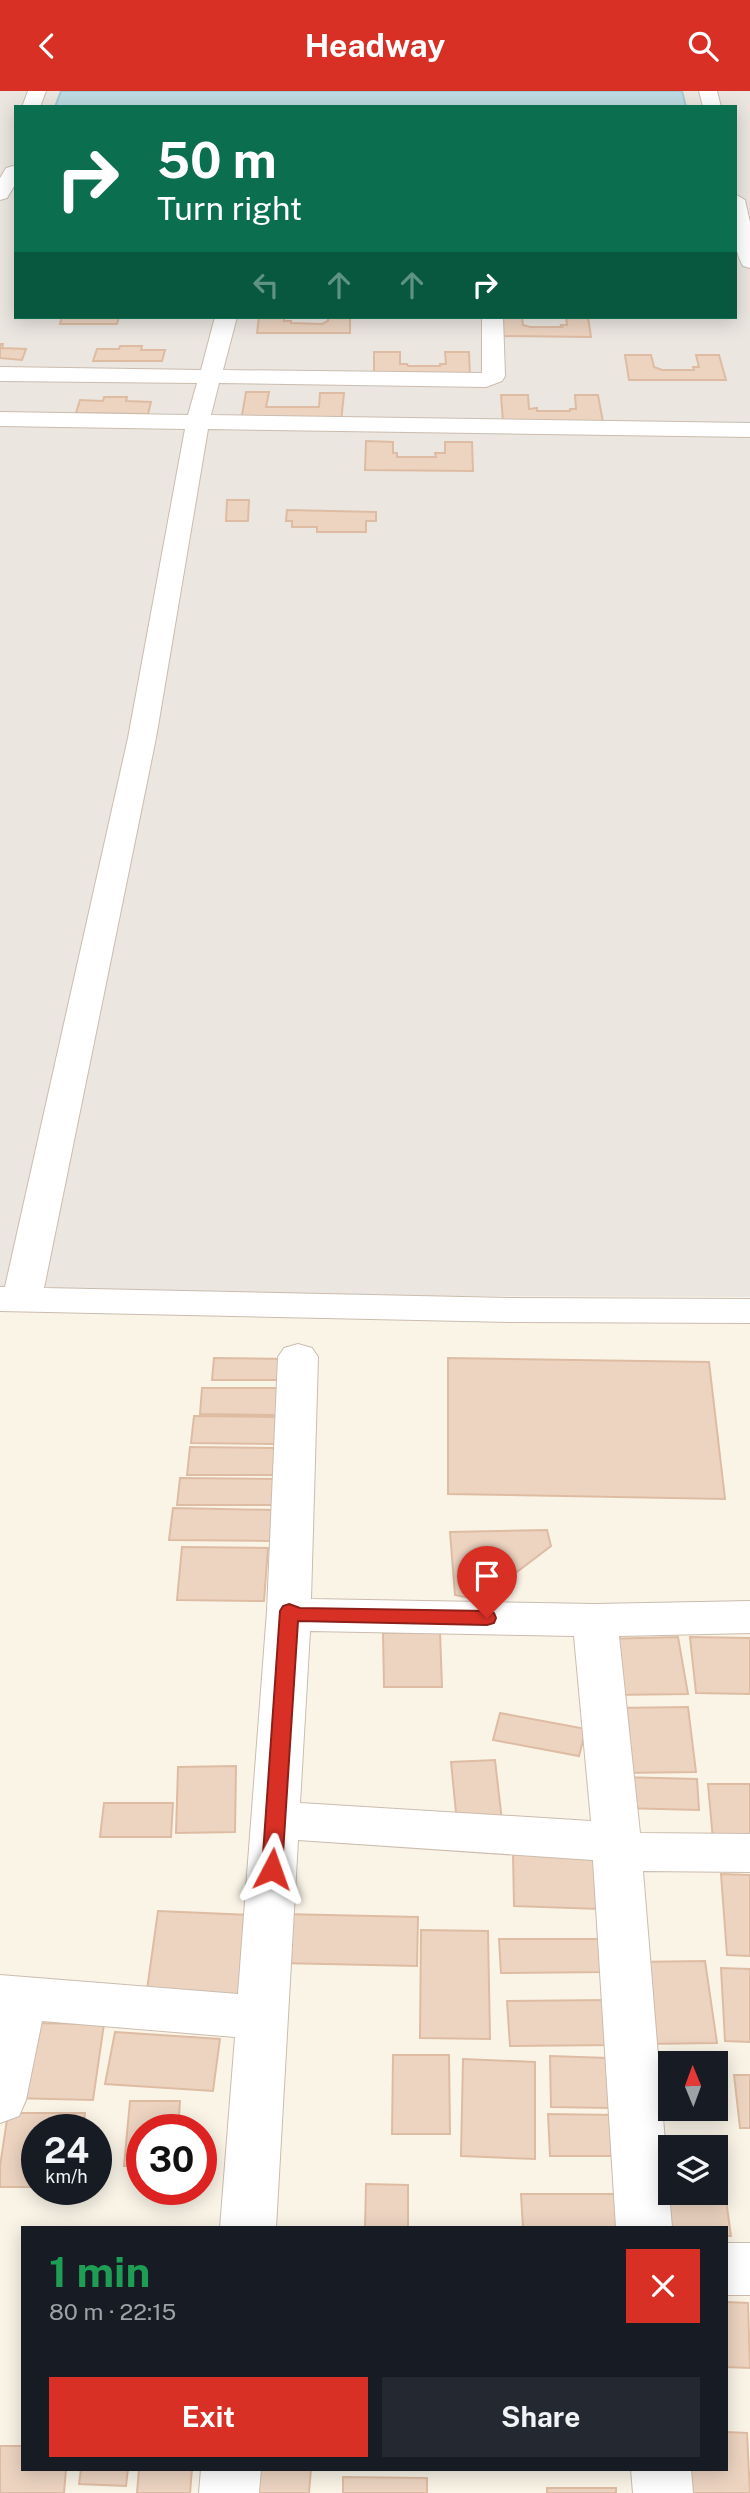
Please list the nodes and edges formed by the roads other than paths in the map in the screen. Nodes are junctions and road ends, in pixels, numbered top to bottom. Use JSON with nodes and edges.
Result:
{"nodes":[{"id":1,"x":0,"y":156,"type":"edge"},
{"id":2,"x":12,"y":167,"type":"edge"},
{"id":3,"x":0,"y":194,"type":"edge"},
{"id":4,"x":737,"y":208,"type":"edge"},
{"id":5,"x":750,"y":262,"type":"edge"},
{"id":6,"x":225,"y":319,"type":"edge"},
{"id":7,"x":493,"y":319,"type":"edge"},
{"id":8,"x":0,"y":374,"type":"edge"},
{"id":9,"x":208,"y":378,"type":"junction"},
{"id":10,"x":0,"y":419,"type":"edge"},
{"id":11,"x":197,"y":424,"type":"junction"},
{"id":12,"x":750,"y":431,"type":"edge"},
{"id":13,"x":11,"y":1299,"type":"edge"},
{"id":14,"x":750,"y":1311,"type":"edge"},
{"id":15,"x":298,"y":1357,"type":"dead end"},
{"id":16,"x":289,"y":1611,"type":"junction"},
{"id":17,"x":750,"y":1617,"type":"edge"},
{"id":18,"x":595,"y":1620,"type":"junction"},
{"id":19,"x":276,"y":1820,"type":"junction"},
{"id":20,"x":616,"y":1847,"type":"junction"},
{"id":21,"x":750,"y":1853,"type":"edge"},
{"id":22,"x":11,"y":1997,"type":"edge"},
{"id":23,"x":262,"y":2018,"type":"junction"},
{"id":24,"x":0,"y":2100,"type":"edge"},
{"id":25,"x":248,"y":2226,"type":"edge"},
{"id":26,"x":644,"y":2226,"type":"edge"},
{"id":27,"x":728,"y":2269,"type":"edge"},
{"id":28,"x":750,"y":2269,"type":"edge"},
{"id":29,"x":231,"y":2471,"type":"edge"},
{"id":30,"x":661,"y":2471,"type":"edge"},
{"id":31,"x":229,"y":2493,"type":"edge"},
{"id":32,"x":663,"y":2493,"type":"edge"}],
"edges":[{"from":1,"to":2,"type":"street"},
{"from":2,"to":3,"type":"street"},
{"from":4,"to":5,"type":"street"},
{"from":6,"to":9,"type":"street"},
{"from":7,"to":9,"type":"street"},
{"from":8,"to":9,"type":"street"},
{"from":9,"to":11,"type":"street"},
{"from":10,"to":11,"type":"street"},
{"from":11,"to":12,"type":"street"},
{"from":11,"to":13,"type":"street"},
{"from":13,"to":14,"type":"street"},
{"from":15,"to":16,"type":"street"},
{"from":16,"to":18,"type":"street"},
{"from":16,"to":19,"type":"street"},
{"from":17,"to":18,"type":"street"},
{"from":18,"to":20,"type":"street"},
{"from":19,"to":20,"type":"street"},
{"from":19,"to":23,"type":"street"},
{"from":20,"to":21,"type":"street"},
{"from":20,"to":26,"type":"street"},
{"from":22,"to":23,"type":"street"},
{"from":22,"to":24,"type":"street"},
{"from":23,"to":25,"type":"street"},
{"from":27,"to":28,"type":"street"},
{"from":29,"to":31,"type":"street"},
{"from":30,"to":32,"type":"street"}]}
